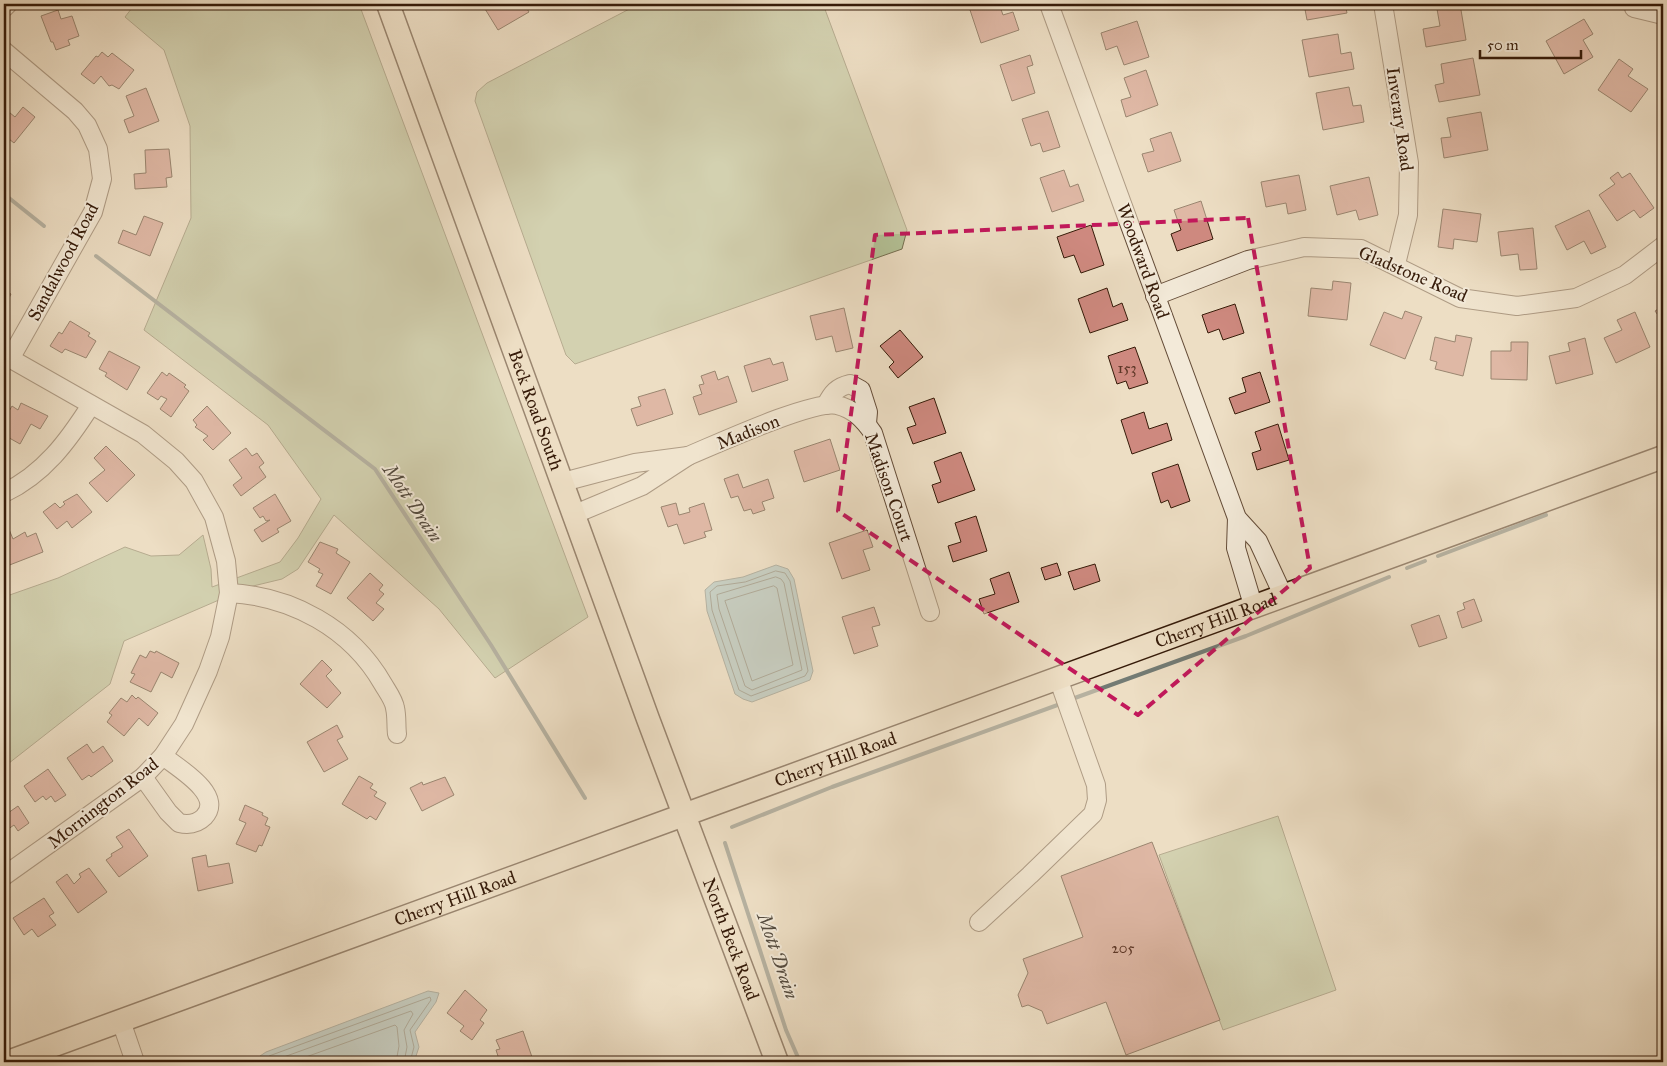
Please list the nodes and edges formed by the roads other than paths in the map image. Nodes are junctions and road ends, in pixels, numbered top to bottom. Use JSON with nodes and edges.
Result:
{"nodes":[{"id":1,"x":8,"y":4,"type":"edge"},
{"id":2,"x":388,"y":4,"type":"edge"},
{"id":3,"x":1049,"y":4,"type":"edge"},
{"id":4,"x":1383,"y":4,"type":"edge"},
{"id":5,"x":4,"y":8,"type":"edge"},
{"id":6,"x":1634,"y":8,"type":"dead end"},
{"id":7,"x":1663,"y":15,"type":"edge"},
{"id":8,"x":4,"y":51,"type":"edge"},
{"id":9,"x":1663,"y":246,"type":"edge"},
{"id":10,"x":1396,"y":264,"type":"junction"},
{"id":11,"x":1155,"y":296,"type":"junction"},
{"id":12,"x":7,"y":357,"type":"edge"},
{"id":13,"x":91,"y":405,"type":"junction"},
{"id":14,"x":826,"y":405,"type":"junction"},
{"id":15,"x":808,"y":408,"type":"joint"},
{"id":16,"x":867,"y":423,"type":"junction"},
{"id":17,"x":688,"y":456,"type":"junction"},
{"id":18,"x":1663,"y":457,"type":"edge"},
{"id":19,"x":563,"y":482,"type":"junction"},
{"id":20,"x":4,"y":493,"type":"edge"},
{"id":21,"x":575,"y":514,"type":"junction"},
{"id":22,"x":1237,"y":518,"type":"junction"},
{"id":23,"x":228,"y":593,"type":"junction"},
{"id":24,"x":1283,"y":594,"type":"junction"},
{"id":25,"x":1253,"y":605,"type":"junction"},
{"id":26,"x":930,"y":612,"type":"dead end"},
{"id":27,"x":1058,"y":678,"type":"junction"},
{"id":28,"x":397,"y":734,"type":"dead end"},
{"id":29,"x":163,"y":756,"type":"junction"},
{"id":30,"x":143,"y":777,"type":"junction"},
{"id":31,"x":685,"y":816,"type":"junction"},
{"id":32,"x":4,"y":876,"type":"edge"},
{"id":33,"x":979,"y":922,"type":"dead end"},
{"id":34,"x":121,"y":1022,"type":"junction"},
{"id":35,"x":8,"y":1062,"type":"edge"},
{"id":36,"x":135,"y":1062,"type":"edge"},
{"id":37,"x":777,"y":1062,"type":"edge"}],
"edges":[{"from":1,"to":5,"type":"street"},
{"from":2,"to":19,"type":"main road","name":"Beck Road South"},
{"from":3,"to":11,"type":"street","name":"Woodward Road"},
{"from":4,"to":10,"type":"street","name":"Inverary Road"},
{"from":6,"to":7,"type":"street"},
{"from":8,"to":12,"type":"street","name":"Sandalwood Road"},
{"from":9,"to":10,"type":"street","name":"Gladstone Road"},
{"from":10,"to":11,"type":"street","name":"Gladstone Road"},
{"from":11,"to":22,"type":"street","name":"Woodward Road"},
{"from":12,"to":13,"type":"street","name":"Mornington Road"},
{"from":13,"to":20,"type":"street"},
{"from":13,"to":23,"type":"street","name":"Mornington Road"},
{"from":14,"to":15,"type":"street","name":"Madison Court"},
{"from":14,"to":16,"type":"street","name":"Madison Court"},
{"from":14,"to":16,"type":"street"},
{"from":15,"to":17,"type":"street","name":"Madison"},
{"from":16,"to":26,"type":"street","name":"Madison Court"},
{"from":17,"to":19,"type":"street","name":"Madison"},
{"from":17,"to":21,"type":"street","name":"Madison"},
{"from":18,"to":24,"type":"main road","name":"Cherry Hill Road"},
{"from":19,"to":21,"type":"main road","name":"Beck Road South"},
{"from":21,"to":31,"type":"main road","name":"Beck Road South"},
{"from":22,"to":24,"type":"street","name":"Woodward Road"},
{"from":22,"to":25,"type":"street","name":"Woodward Road"},
{"from":23,"to":28,"type":"street"},
{"from":23,"to":29,"type":"street","name":"Mornington Road"},
{"from":24,"to":25,"type":"main road","name":"Cherry Hill Road"},
{"from":25,"to":27,"type":"main road","name":"Cherry Hill Road"},
{"from":27,"to":31,"type":"main road","name":"Cherry Hill Road"},
{"from":27,"to":33,"type":"street"},
{"from":29,"to":30,"type":"street","name":"Mornington Road"},
{"from":29,"to":30,"type":"street"},
{"from":30,"to":32,"type":"street","name":"Mornington Road"},
{"from":31,"to":34,"type":"main road","name":"Cherry Hill Road"},
{"from":31,"to":37,"type":"main road","name":"North Beck Road"},
{"from":34,"to":35,"type":"main road","name":"Cherry Hill Road"},
{"from":34,"to":36,"type":"street"}]}
